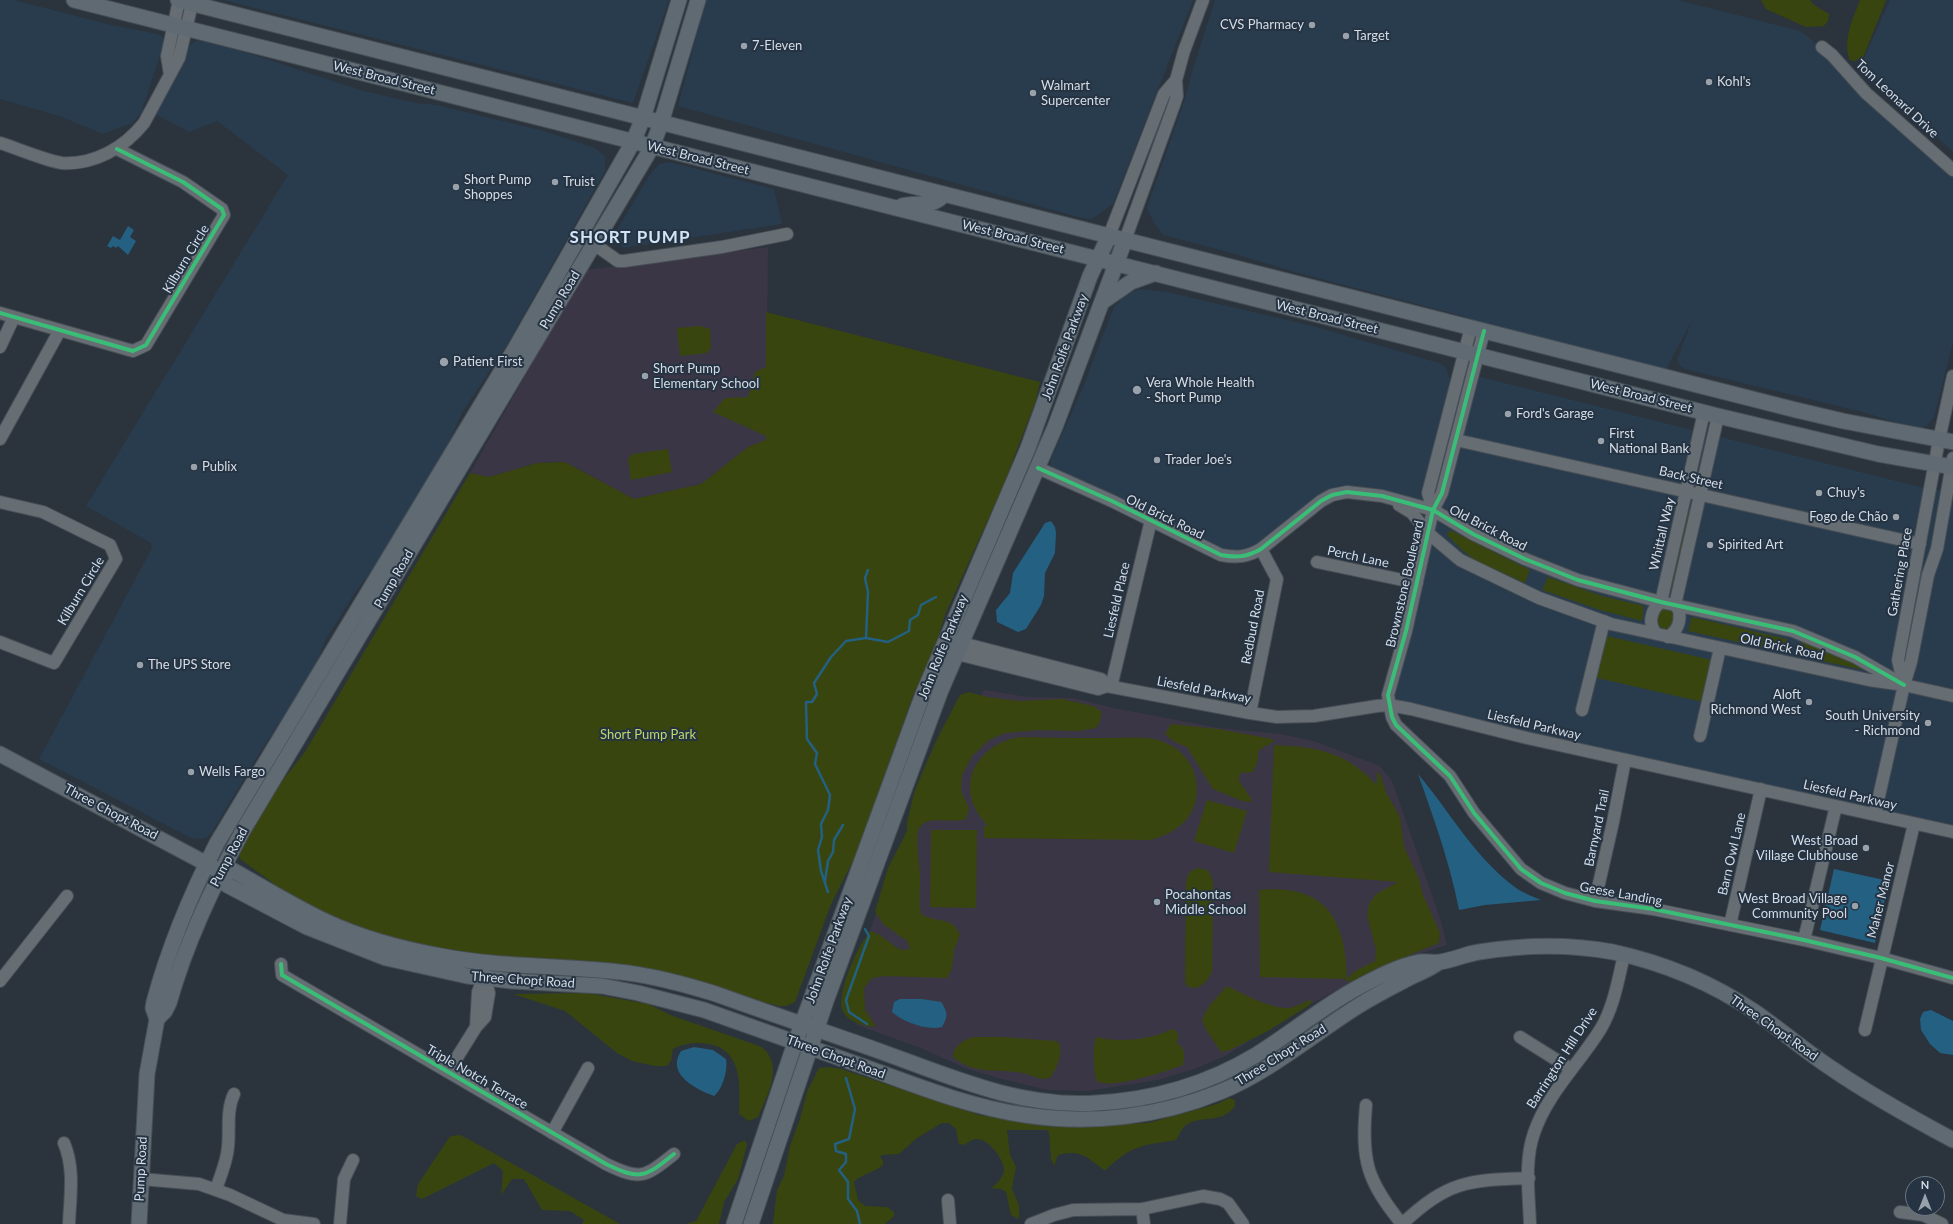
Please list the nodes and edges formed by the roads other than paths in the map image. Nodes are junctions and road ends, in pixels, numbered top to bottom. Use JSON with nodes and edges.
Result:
{"nodes":[{"id":1,"x":74,"y":0,"type":"edge"},
{"id":2,"x":679,"y":0,"type":"edge"},
{"id":3,"x":698,"y":0,"type":"edge"},
{"id":4,"x":1203,"y":0,"type":"edge"},
{"id":5,"x":184,"y":1,"type":"edge"},
{"id":6,"x":217,"y":6,"type":"edge"},
{"id":7,"x":179,"y":27,"type":"junction"},
{"id":8,"x":1822,"y":47,"type":"dead end"},
{"id":9,"x":1176,"y":80,"type":"junction"},
{"id":10,"x":643,"y":118,"type":"junction"},
{"id":11,"x":661,"y":123,"type":"junction"},
{"id":12,"x":633,"y":142,"type":"junction"},
{"id":13,"x":0,"y":143,"type":"edge"},
{"id":14,"x":652,"y":147,"type":"junction"},
{"id":15,"x":117,"y":149,"type":"junction"},
{"id":16,"x":1953,"y":170,"type":"edge"},
{"id":17,"x":944,"y":194,"type":"junction"},
{"id":18,"x":895,"y":208,"type":"junction"},
{"id":19,"x":787,"y":234,"type":"dead end"},
{"id":20,"x":1108,"y":236,"type":"junction"},
{"id":21,"x":1125,"y":240,"type":"junction"},
{"id":22,"x":594,"y":244,"type":"junction"},
{"id":23,"x":1098,"y":258,"type":"junction"},
{"id":24,"x":1117,"y":263,"type":"junction"},
{"id":25,"x":1156,"y":274,"type":"junction"},
{"id":26,"x":1102,"y":302,"type":"junction"},
{"id":27,"x":0,"y":313,"type":"edge"},
{"id":28,"x":14,"y":317,"type":"junction"},
{"id":29,"x":1477,"y":329,"type":"junction"},
{"id":30,"x":60,"y":330,"type":"junction"},
{"id":31,"x":0,"y":347,"type":"edge"},
{"id":32,"x":1471,"y":353,"type":"junction"},
{"id":33,"x":1953,"y":376,"type":"edge"},
{"id":34,"x":1711,"y":414,"type":"junction"},
{"id":35,"x":0,"y":439,"type":"edge"},
{"id":36,"x":1456,"y":440,"type":"junction"},
{"id":37,"x":1946,"y":441,"type":"edge"},
{"id":38,"x":1934,"y":464,"type":"junction"},
{"id":39,"x":1952,"y":464,"type":"edge"},
{"id":40,"x":1038,"y":468,"type":"junction"},
{"id":41,"x":1686,"y":492,"type":"junction"},
{"id":42,"x":1699,"y":495,"type":"junction"},
{"id":43,"x":1382,"y":496,"type":"junction"},
{"id":44,"x":0,"y":502,"type":"edge"},
{"id":45,"x":1433,"y":510,"type":"junction"},
{"id":46,"x":1151,"y":520,"type":"junction"},
{"id":47,"x":1428,"y":533,"type":"junction"},
{"id":48,"x":1920,"y":544,"type":"junction"},
{"id":49,"x":1261,"y":549,"type":"junction"},
{"id":50,"x":1317,"y":562,"type":"dead end"},
{"id":51,"x":1416,"y":583,"type":"junction"},
{"id":52,"x":1661,"y":602,"type":"junction"},
{"id":53,"x":1675,"y":605,"type":"junction"},
{"id":54,"x":1604,"y":621,"type":"junction"},
{"id":55,"x":1663,"y":635,"type":"junction"},
{"id":56,"x":0,"y":642,"type":"edge"},
{"id":57,"x":943,"y":644,"type":"junction"},
{"id":58,"x":958,"y":648,"type":"junction"},
{"id":59,"x":1720,"y":648,"type":"junction"},
{"id":60,"x":1904,"y":685,"type":"junction"},
{"id":61,"x":1109,"y":686,"type":"junction"},
{"id":62,"x":1953,"y":696,"type":"edge"},
{"id":63,"x":1389,"y":705,"type":"junction"},
{"id":64,"x":1582,"y":710,"type":"dead end"},
{"id":65,"x":1250,"y":714,"type":"junction"},
{"id":66,"x":1700,"y":736,"type":"dead end"},
{"id":67,"x":0,"y":754,"type":"edge"},
{"id":68,"x":1625,"y":760,"type":"junction"},
{"id":69,"x":1761,"y":789,"type":"junction"},
{"id":70,"x":1836,"y":806,"type":"junction"},
{"id":71,"x":1875,"y":814,"type":"junction"},
{"id":72,"x":1914,"y":824,"type":"junction"},
{"id":73,"x":1953,"y":832,"type":"edge"},
{"id":74,"x":207,"y":864,"type":"junction"},
{"id":75,"x":221,"y":872,"type":"junction"},
{"id":76,"x":68,"y":896,"type":"dead end"},
{"id":77,"x":1595,"y":902,"type":"junction"},
{"id":78,"x":1730,"y":925,"type":"junction"},
{"id":79,"x":1804,"y":940,"type":"junction"},
{"id":80,"x":1624,"y":954,"type":"junction"},
{"id":81,"x":1881,"y":958,"type":"junction"},
{"id":82,"x":1440,"y":962,"type":"junction"},
{"id":83,"x":281,"y":964,"type":"dead end"},
{"id":84,"x":486,"y":971,"type":"junction"},
{"id":85,"x":1953,"y":978,"type":"edge"},
{"id":86,"x":0,"y":981,"type":"edge"},
{"id":87,"x":157,"y":1019,"type":"junction"},
{"id":88,"x":802,"y":1025,"type":"junction"},
{"id":89,"x":817,"y":1029,"type":"junction"},
{"id":90,"x":1865,"y":1030,"type":"dead end"},
{"id":91,"x":1520,"y":1037,"type":"dead end"},
{"id":92,"x":795,"y":1043,"type":"junction"},
{"id":93,"x":810,"y":1048,"type":"junction"},
{"id":94,"x":588,"y":1068,"type":"dead end"},
{"id":95,"x":1571,"y":1069,"type":"junction"},
{"id":96,"x":448,"y":1072,"type":"junction"},
{"id":97,"x":234,"y":1094,"type":"dead end"},
{"id":98,"x":1366,"y":1106,"type":"dead end"},
{"id":99,"x":552,"y":1133,"type":"junction"},
{"id":100,"x":1953,"y":1140,"type":"edge"},
{"id":101,"x":64,"y":1143,"type":"dead end"},
{"id":102,"x":674,"y":1154,"type":"dead end"},
{"id":103,"x":353,"y":1160,"type":"dead end"},
{"id":104,"x":1529,"y":1178,"type":"junction"},
{"id":105,"x":141,"y":1179,"type":"junction"},
{"id":106,"x":216,"y":1189,"type":"junction"},
{"id":107,"x":948,"y":1200,"type":"dead end"},
{"id":108,"x":1142,"y":1209,"type":"junction"},
{"id":109,"x":1900,"y":1212,"type":"dead end"},
{"id":110,"x":69,"y":1224,"type":"edge"},
{"id":111,"x":139,"y":1224,"type":"edge"},
{"id":112,"x":314,"y":1224,"type":"edge"},
{"id":113,"x":340,"y":1224,"type":"edge"},
{"id":114,"x":734,"y":1224,"type":"edge"},
{"id":115,"x":751,"y":1224,"type":"edge"},
{"id":116,"x":950,"y":1224,"type":"edge"},
{"id":117,"x":1031,"y":1224,"type":"edge"},
{"id":118,"x":1144,"y":1224,"type":"edge"},
{"id":119,"x":1243,"y":1224,"type":"edge"},
{"id":120,"x":1402,"y":1224,"type":"edge"},
{"id":121,"x":1530,"y":1224,"type":"edge"},
{"id":122,"x":1942,"y":1224,"type":"edge"}],
"edges":[{"from":1,"to":7,"type":"main road","name":"West Broad Street"},
{"from":2,"to":10,"type":"main road","name":"Pump Road"},
{"from":3,"to":11,"type":"main road","name":"Pump Road"},
{"from":4,"to":9,"type":"street","name":"John Rolfe Parkway"},
{"from":5,"to":6,"type":"main road","name":"West Broad Street"},
{"from":5,"to":7,"type":"street"},
{"from":6,"to":10,"type":"main road","name":"West Broad Street"},
{"from":7,"to":12,"type":"main road","name":"West Broad Street"},
{"from":7,"to":15,"type":"street"},
{"from":8,"to":16,"type":"street","name":"Tom Leonard Drive"},
{"from":9,"to":20,"type":"street","name":"John Rolfe Parkway"},
{"from":9,"to":21,"type":"street","name":"John Rolfe Parkway"},
{"from":10,"to":11,"type":"main road","name":"West Broad Street"},
{"from":10,"to":12,"type":"main road","name":"Pump Road"},
{"from":11,"to":14,"type":"main road","name":"Pump Road"},
{"from":11,"to":17,"type":"main road","name":"West Broad Street"},
{"from":12,"to":14,"type":"main road","name":"West Broad Street"},
{"from":12,"to":74,"type":"main road","name":"Pump Road"},
{"from":13,"to":15,"type":"street"},
{"from":14,"to":18,"type":"main road","name":"West Broad Street"},
{"from":14,"to":22,"type":"main road","name":"Pump Road"},
{"from":15,"to":30,"type":"street","name":"Kilburn Circle"},
{"from":17,"to":18,"type":"main road"},
{"from":17,"to":20,"type":"main road","name":"West Broad Street"},
{"from":18,"to":23,"type":"main road","name":"West Broad Street"},
{"from":19,"to":22,"type":"street"},
{"from":20,"to":21,"type":"main road","name":"West Broad Street"},
{"from":20,"to":23,"type":"main road","name":"John Rolfe Parkway"},
{"from":21,"to":24,"type":"main road","name":"John Rolfe Parkway"},
{"from":21,"to":29,"type":"main road","name":"West Broad Street"},
{"from":22,"to":75,"type":"main road","name":"Pump Road"},
{"from":23,"to":24,"type":"main road","name":"West Broad Street"},
{"from":23,"to":57,"type":"main road","name":"John Rolfe Parkway"},
{"from":24,"to":25,"type":"main road","name":"West Broad Street"},
{"from":24,"to":26,"type":"main road","name":"John Rolfe Parkway"},
{"from":25,"to":26,"type":"main road"},
{"from":25,"to":32,"type":"main road","name":"West Broad Street"},
{"from":26,"to":40,"type":"main road","name":"John Rolfe Parkway"},
{"from":27,"to":28,"type":"street","name":"Kilburn Circle"},
{"from":28,"to":30,"type":"street","name":"Kilburn Circle"},
{"from":28,"to":31,"type":"street"},
{"from":29,"to":32,"type":"street","name":"Brownstone Boulevard"},
{"from":29,"to":37,"type":"main road","name":"West Broad Street"},
{"from":30,"to":35,"type":"street"},
{"from":32,"to":34,"type":"main road","name":"West Broad Street"},
{"from":32,"to":36,"type":"street","name":"Brownstone Boulevard"},
{"from":32,"to":45,"type":"street","name":"Brownstone Boulevard"},
{"from":33,"to":37,"type":"street"},
{"from":34,"to":38,"type":"main road","name":"West Broad Street"},
{"from":34,"to":41,"type":"street","name":"Whittall Way"},
{"from":34,"to":42,"type":"street"},
{"from":36,"to":41,"type":"street","name":"Back Street"},
{"from":36,"to":45,"type":"street","name":"Brownstone Boulevard"},
{"from":37,"to":38,"type":"street"},
{"from":38,"to":39,"type":"main road","name":"West Broad Street"},
{"from":38,"to":48,"type":"street","name":"Gathering Place"},
{"from":39,"to":60,"type":"street","name":"Gathering Place"},
{"from":40,"to":46,"type":"street","name":"Old Brick Road"},
{"from":40,"to":58,"type":"main road","name":"John Rolfe Parkway"},
{"from":41,"to":42,"type":"street","name":"Back Street"},
{"from":41,"to":52,"type":"street","name":"Whittall Way"},
{"from":42,"to":48,"type":"street","name":"Back Street"},
{"from":42,"to":53,"type":"street"},
{"from":43,"to":45,"type":"street","name":"Old Brick Road"},
{"from":43,"to":47,"type":"street","name":"Old Brick Road"},
{"from":43,"to":49,"type":"street","name":"Old Brick Road"},
{"from":44,"to":56,"type":"street","name":"Kilburn Circle"},
{"from":45,"to":47,"type":"street","name":"Brownstone Boulevard"},
{"from":45,"to":52,"type":"street","name":"Old Brick Road"},
{"from":46,"to":49,"type":"street","name":"Old Brick Road"},
{"from":46,"to":61,"type":"street","name":"Liesfeld Place"},
{"from":47,"to":51,"type":"street","name":"Brownstone Boulevard"},
{"from":47,"to":54,"type":"street","name":"Old Brick Road"},
{"from":48,"to":60,"type":"street","name":"Gathering Place"},
{"from":49,"to":65,"type":"street","name":"Redbud Road"},
{"from":50,"to":51,"type":"street","name":"Perch Lane"},
{"from":51,"to":63,"type":"street","name":"Brownstone Boulevard"},
{"from":52,"to":53,"type":"street","name":"Old Brick Road"},
{"from":52,"to":55,"type":"street","name":"Whittall Way"},
{"from":53,"to":55,"type":"street"},
{"from":53,"to":60,"type":"street","name":"Old Brick Road"},
{"from":54,"to":55,"type":"street","name":"Old Brick Road"},
{"from":54,"to":64,"type":"street"},
{"from":55,"to":59,"type":"street","name":"Old Brick Road"},
{"from":57,"to":58,"type":"street","name":"Liesfeld Parkway"},
{"from":57,"to":88,"type":"main road","name":"John Rolfe Parkway"},
{"from":58,"to":61,"type":"street","name":"Liesfeld Parkway"},
{"from":58,"to":89,"type":"main road","name":"John Rolfe Parkway"},
{"from":59,"to":60,"type":"street","name":"Old Brick Road"},
{"from":59,"to":66,"type":"street"},
{"from":60,"to":62,"type":"street","name":"Old Brick Road"},
{"from":60,"to":71,"type":"street","name":"Gathering Place"},
{"from":61,"to":65,"type":"street","name":"Liesfeld Parkway"},
{"from":63,"to":65,"type":"street","name":"Liesfeld Parkway"},
{"from":63,"to":68,"type":"street","name":"Liesfeld Parkway"},
{"from":63,"to":77,"type":"street","name":"Geese Landing"},
{"from":67,"to":74,"type":"main road","name":"Three Chopt Road"},
{"from":68,"to":69,"type":"street","name":"Liesfeld Parkway"},
{"from":68,"to":77,"type":"street","name":"Barnyard Trail"},
{"from":69,"to":70,"type":"street","name":"Liesfeld Parkway"},
{"from":69,"to":78,"type":"street","name":"Barn Owl Lane"},
{"from":70,"to":71,"type":"street","name":"Liesfeld Parkway"},
{"from":70,"to":79,"type":"street"},
{"from":71,"to":72,"type":"street","name":"Liesfeld Parkway"},
{"from":72,"to":73,"type":"street","name":"Liesfeld Parkway"},
{"from":72,"to":81,"type":"street","name":"Maher Manor"},
{"from":74,"to":75,"type":"main road","name":"Three Chopt Road"},
{"from":74,"to":87,"type":"main road","name":"Pump Road"},
{"from":75,"to":84,"type":"main road","name":"Three Chopt Road"},
{"from":75,"to":87,"type":"main road","name":"Pump Road"},
{"from":76,"to":86,"type":"street"},
{"from":77,"to":78,"type":"street","name":"Geese Landing"},
{"from":78,"to":79,"type":"street","name":"Geese Landing"},
{"from":79,"to":81,"type":"street","name":"Geese Landing"},
{"from":80,"to":82,"type":"main road","name":"Three Chopt Road"},
{"from":80,"to":95,"type":"street","name":"Barrington Hill Drive"},
{"from":80,"to":100,"type":"main road","name":"Three Chopt Road"},
{"from":81,"to":85,"type":"street","name":"Geese Landing"},
{"from":81,"to":90,"type":"street","name":"Maher Manor"},
{"from":82,"to":89,"type":"main road","name":"Three Chopt Road"},
{"from":82,"to":93,"type":"main road","name":"Three Chopt Road"},
{"from":83,"to":96,"type":"street","name":"Triple Notch Terrace"},
{"from":84,"to":88,"type":"main road","name":"Three Chopt Road"},
{"from":84,"to":92,"type":"main road","name":"Three Chopt Road"},
{"from":84,"to":96,"type":"street"},
{"from":87,"to":105,"type":"main road","name":"Pump Road"},
{"from":88,"to":89,"type":"main road","name":"Three Chopt Road"},
{"from":88,"to":92,"type":"main road","name":"John Rolfe Parkway"},
{"from":89,"to":93,"type":"main road","name":"John Rolfe Parkway"},
{"from":91,"to":95,"type":"street"},
{"from":92,"to":93,"type":"main road","name":"Three Chopt Road"},
{"from":92,"to":114,"type":"main road","name":"John Rolfe Parkway"},
{"from":93,"to":115,"type":"main road","name":"John Rolfe Parkway"},
{"from":94,"to":99,"type":"street"},
{"from":95,"to":104,"type":"street","name":"Barrington Hill Drive"},
{"from":96,"to":99,"type":"street","name":"Triple Notch Terrace"},
{"from":97,"to":106,"type":"street"},
{"from":98,"to":120,"type":"street"},
{"from":99,"to":102,"type":"street","name":"Triple Notch Terrace"},
{"from":101,"to":110,"type":"street"},
{"from":103,"to":113,"type":"street"},
{"from":104,"to":120,"type":"street"},
{"from":104,"to":121,"type":"street","name":"Barrington Hill Drive"},
{"from":105,"to":106,"type":"street"},
{"from":105,"to":111,"type":"main road","name":"Pump Road"},
{"from":106,"to":112,"type":"street"},
{"from":107,"to":116,"type":"street"},
{"from":108,"to":117,"type":"street"},
{"from":108,"to":118,"type":"street"},
{"from":108,"to":119,"type":"street"},
{"from":109,"to":122,"type":"street"}]}
